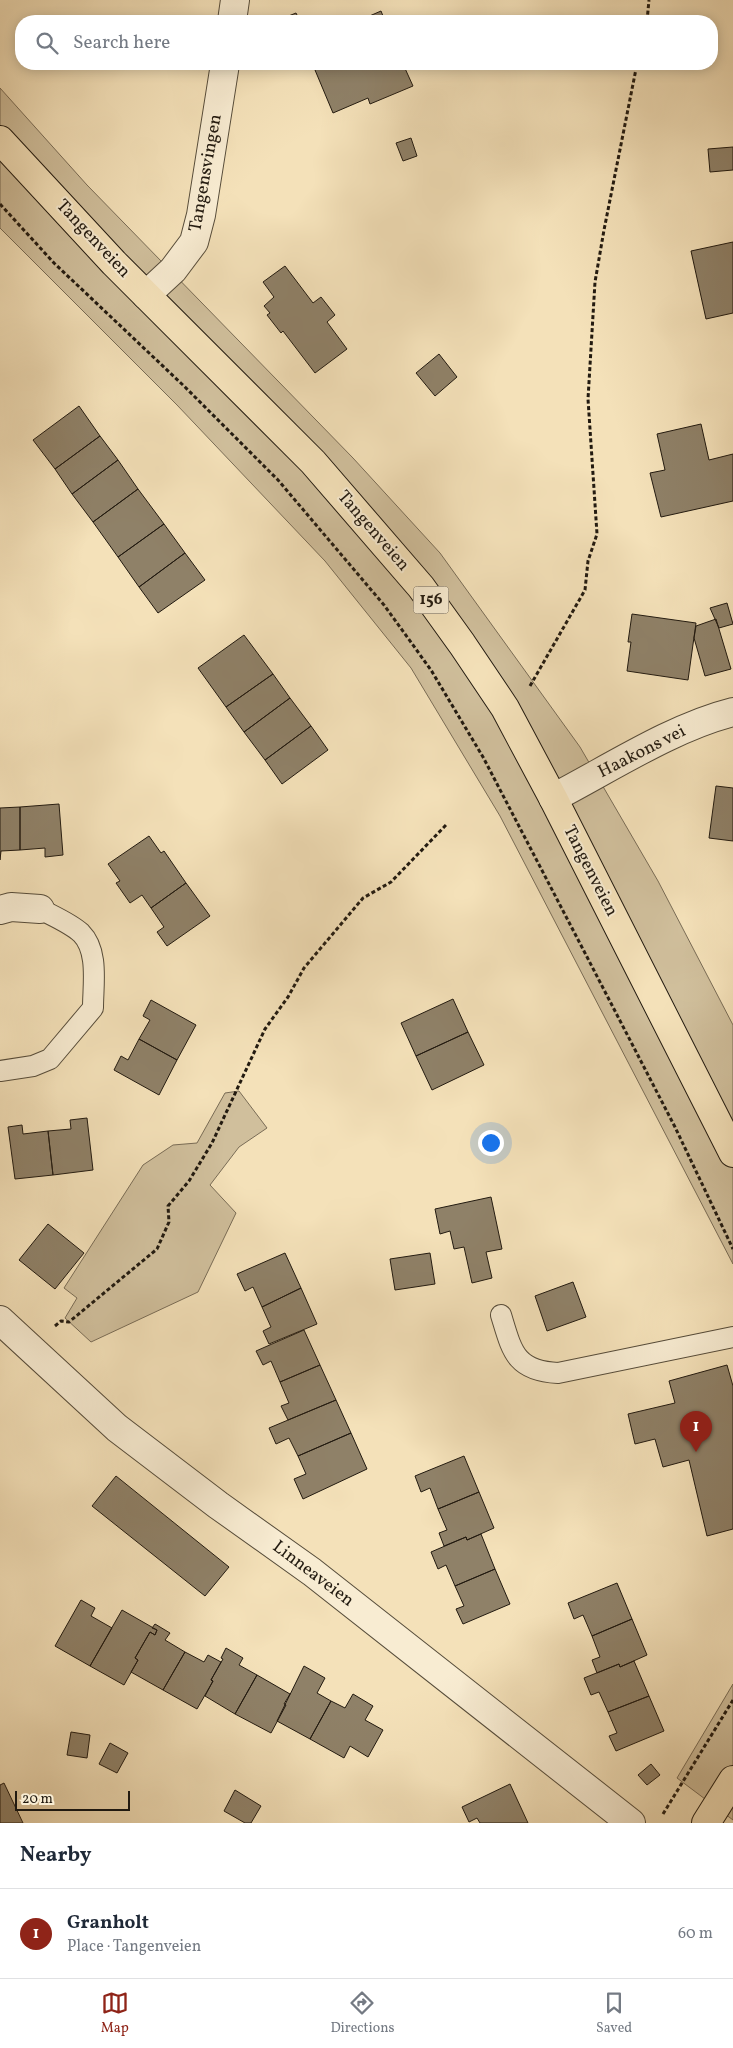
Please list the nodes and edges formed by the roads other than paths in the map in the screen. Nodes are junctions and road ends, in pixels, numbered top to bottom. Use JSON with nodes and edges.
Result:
{"nodes":[{"id":1,"x":235,"y":0,"type":"edge"},
{"id":2,"x":233,"y":15,"type":"edge"},
{"id":3,"x":224,"y":70,"type":"edge"},
{"id":4,"x":0,"y":140,"type":"edge"},
{"id":5,"x":146,"y":295,"type":"junction"},
{"id":6,"x":733,"y":712,"type":"edge"},
{"id":7,"x":553,"y":798,"type":"junction"},
{"id":8,"x":40,"y":909,"type":"joint"},
{"id":9,"x":0,"y":910,"type":"edge"},
{"id":10,"x":0,"y":1071,"type":"edge"},
{"id":11,"x":733,"y":1153,"type":"edge"},
{"id":12,"x":501,"y":1315,"type":"dead end"},
{"id":13,"x":0,"y":1320,"type":"edge"},
{"id":14,"x":733,"y":1337,"type":"edge"},
{"id":15,"x":733,"y":1780,"type":"edge"},
{"id":16,"x":632,"y":1823,"type":"edge"},
{"id":17,"x":706,"y":1823,"type":"edge"}],
"edges":[{"from":1,"to":2,"type":"street"},
{"from":3,"to":5,"type":"street","name":"Tangensvingen"},
{"from":4,"to":5,"type":"main road","name":"Tangenveien","number":"156"},
{"from":5,"to":7,"type":"main road","name":"Tangenveien","number":"156"},
{"from":6,"to":7,"type":"street","name":"Haakons vei"},
{"from":7,"to":11,"type":"main road","name":"Tangenveien","number":"156"},
{"from":8,"to":9,"type":"street"},
{"from":8,"to":10,"type":"lane"},
{"from":12,"to":14,"type":"lane"},
{"from":13,"to":16,"type":"street","name":"Linneaveien"},
{"from":15,"to":17,"type":"main road"}]}
